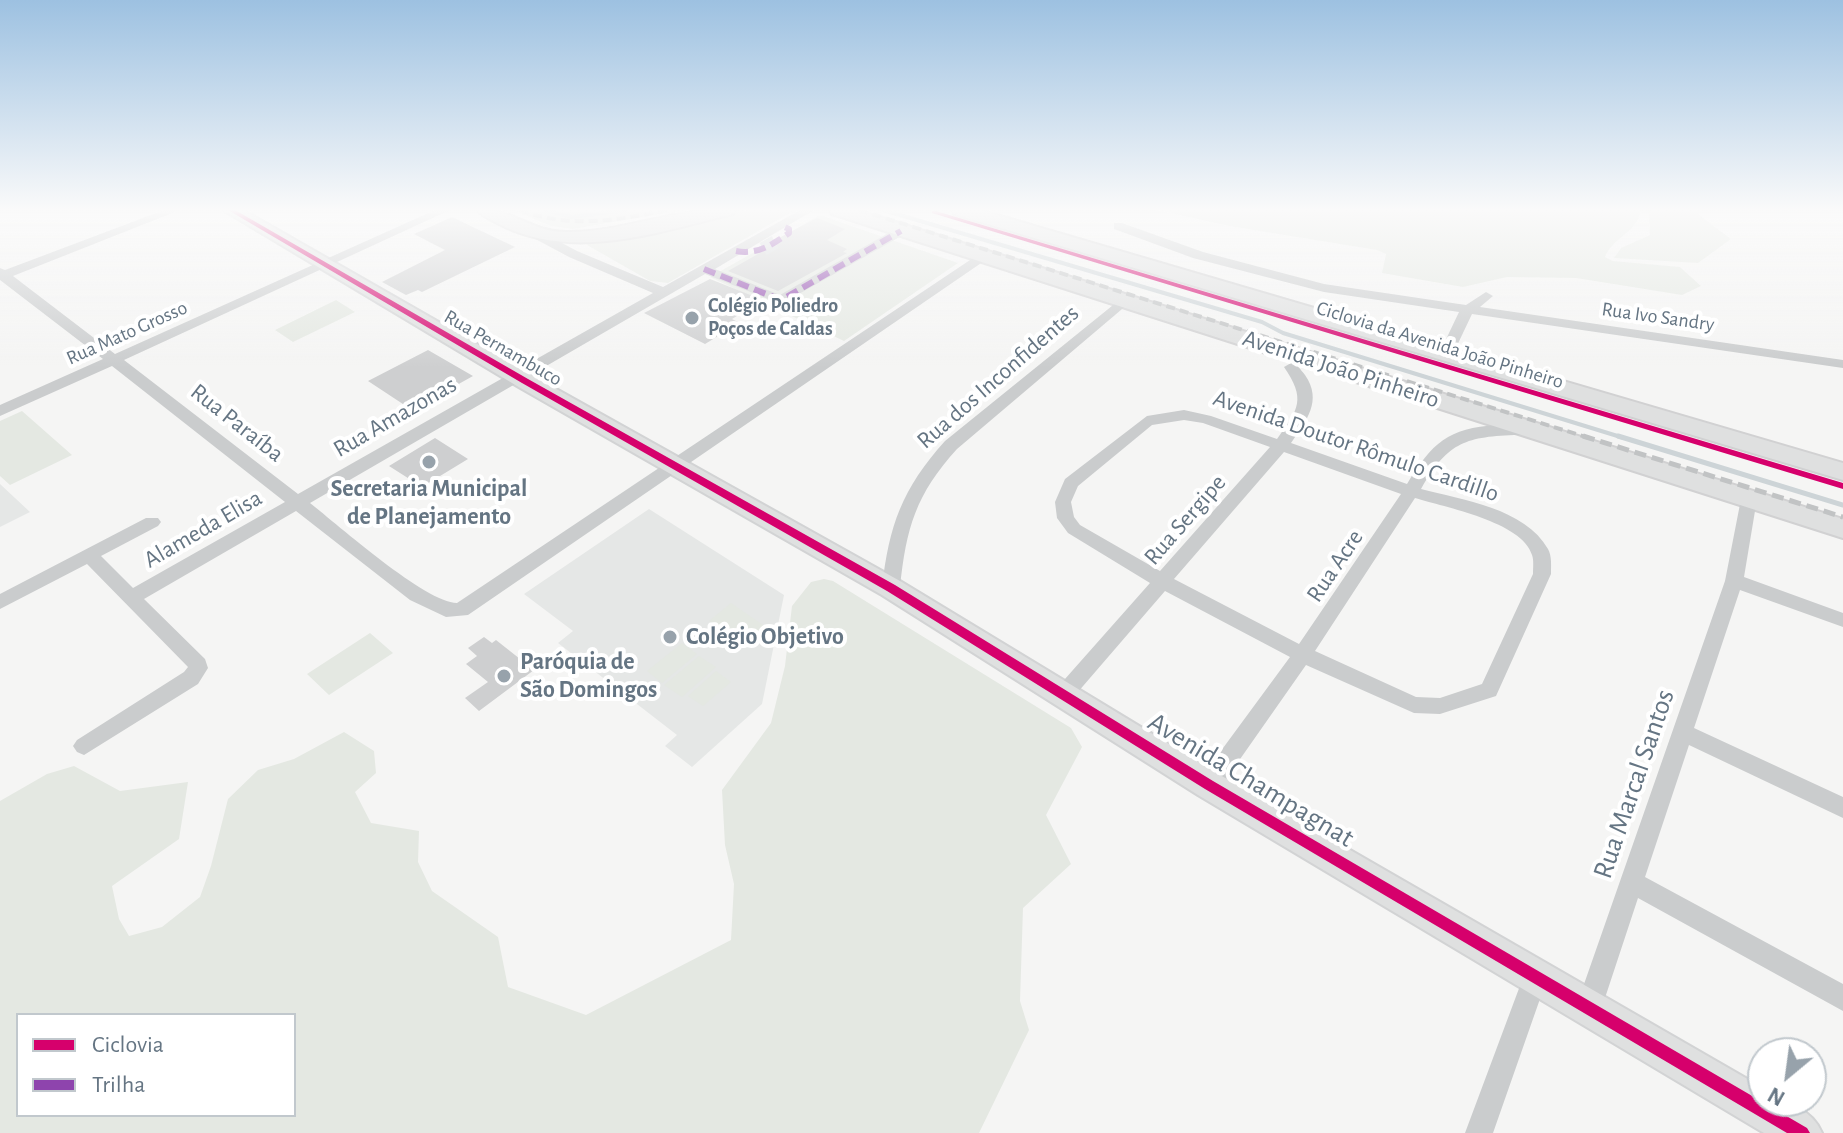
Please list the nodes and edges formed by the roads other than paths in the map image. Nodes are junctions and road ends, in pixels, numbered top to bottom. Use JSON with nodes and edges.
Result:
{"nodes":[{"id":1,"x":31,"y":263,"type":"edge"},
{"id":2,"x":597,"y":263,"type":"edge"},
{"id":3,"x":601,"y":263,"type":"edge"},
{"id":4,"x":715,"y":263,"type":"edge"},
{"id":5,"x":846,"y":263,"type":"edge"},
{"id":6,"x":975,"y":263,"type":"edge"},
{"id":7,"x":1003,"y":263,"type":"edge"},
{"id":8,"x":1130,"y":263,"type":"edge"},
{"id":9,"x":1228,"y":263,"type":"edge"},
{"id":10,"x":324,"y":264,"type":"joint"},
{"id":11,"x":605,"y":266,"type":"junction"},
{"id":12,"x":704,"y":269,"type":"junction"},
{"id":13,"x":1,"y":274,"type":"edge"},
{"id":14,"x":663,"y":292,"type":"junction"},
{"id":15,"x":1486,"y":296,"type":"dead end"},
{"id":16,"x":1249,"y":300,"type":"junction"},
{"id":17,"x":1123,"y":301,"type":"junction"},
{"id":18,"x":1467,"y":310,"type":"junction"},
{"id":19,"x":1229,"y":329,"type":"junction"},
{"id":20,"x":1446,"y":354,"type":"junction"},
{"id":21,"x":117,"y":360,"type":"junction"},
{"id":22,"x":1843,"y":364,"type":"edge"},
{"id":23,"x":1291,"y":367,"type":"dead end"},
{"id":24,"x":514,"y":375,"type":"junction"},
{"id":25,"x":0,"y":411,"type":"edge"},
{"id":26,"x":1494,"y":426,"type":"junction"},
{"id":27,"x":1281,"y":445,"type":"junction"},
{"id":28,"x":675,"y":467,"type":"junction"},
{"id":29,"x":1843,"y":472,"type":"edge"},
{"id":30,"x":1413,"y":492,"type":"junction"},
{"id":31,"x":1749,"y":499,"type":"junction"},
{"id":32,"x":300,"y":501,"type":"junction"},
{"id":33,"x":152,"y":522,"type":"dead end"},
{"id":34,"x":1843,"y":529,"type":"edge"},
{"id":35,"x":89,"y":555,"type":"junction"},
{"id":36,"x":1734,"y":581,"type":"junction"},
{"id":37,"x":1164,"y":582,"type":"junction"},
{"id":38,"x":891,"y":588,"type":"junction"},
{"id":39,"x":130,"y":598,"type":"junction"},
{"id":40,"x":0,"y":602,"type":"edge"},
{"id":41,"x":1843,"y":620,"type":"edge"},
{"id":42,"x":1304,"y":655,"type":"junction"},
{"id":43,"x":1064,"y":694,"type":"junction"},
{"id":44,"x":1685,"y":733,"type":"junction"},
{"id":45,"x":84,"y":746,"type":"dead end"},
{"id":46,"x":1209,"y":785,"type":"junction"},
{"id":47,"x":1843,"y":808,"type":"edge"},
{"id":48,"x":1633,"y":883,"type":"junction"},
{"id":49,"x":1536,"y":976,"type":"junction"},
{"id":50,"x":1843,"y":998,"type":"edge"},
{"id":51,"x":1589,"y":1007,"type":"junction"},
{"id":52,"x":1479,"y":1133,"type":"edge"},
{"id":53,"x":1802,"y":1133,"type":"edge"}],
"edges":[{"from":1,"to":13,"type":"street"},
{"from":2,"to":11,"type":"street"},
{"from":3,"to":11,"type":"street"},
{"from":4,"to":12,"type":"street","name":"Rua Amazonas"},
{"from":5,"to":12,"type":"street"},
{"from":6,"to":28,"type":"street"},
{"from":7,"to":17,"type":"main road","name":"Avenida João Pinheiro"},
{"from":8,"to":16,"type":"main road","name":"Avenida João Pinheiro"},
{"from":9,"to":18,"type":"street","name":"Rua Ivo Sandry"},
{"from":10,"to":21,"type":"street","name":"Rua Mato Grosso"},
{"from":10,"to":24,"type":"street","name":"Rua Pernambuco"},
{"from":11,"to":14,"type":"street"},
{"from":12,"to":14,"type":"street","name":"Rua Amazonas"},
{"from":13,"to":21,"type":"street","name":"Rua Paraíba"},
{"from":14,"to":24,"type":"street","name":"Rua Amazonas"},
{"from":15,"to":18,"type":"street"},
{"from":16,"to":19,"type":"main road"},
{"from":16,"to":20,"type":"main road","name":"Avenida João Pinheiro"},
{"from":17,"to":19,"type":"main road","name":"Avenida João Pinheiro"},
{"from":17,"to":38,"type":"street","name":"Rua dos Inconfidentes"},
{"from":18,"to":20,"type":"street"},
{"from":18,"to":22,"type":"street","name":"Rua Ivo Sandry"},
{"from":19,"to":26,"type":"main road","name":"Avenida João Pinheiro"},
{"from":20,"to":29,"type":"main road","name":"Avenida João Pinheiro"},
{"from":21,"to":25,"type":"street","name":"Rua Mato Grosso"},
{"from":21,"to":32,"type":"street","name":"Rua Paraíba"},
{"from":23,"to":27,"type":"street","name":"Rua Sergipe"},
{"from":24,"to":28,"type":"street","name":"Rua Pernambuco"},
{"from":24,"to":32,"type":"street","name":"Rua Amazonas"},
{"from":26,"to":30,"type":"street","name":"Rua Acre"},
{"from":26,"to":31,"type":"main road","name":"Avenida João Pinheiro"},
{"from":27,"to":30,"type":"street","name":"Avenida Doutor Rômulo Cardillo"},
{"from":27,"to":37,"type":"street","name":"Rua Sergipe"},
{"from":27,"to":37,"type":"street","name":"Avenida Doutor Rômulo Cardillo"},
{"from":28,"to":32,"type":"street","name":"Rua Paraíba"},
{"from":28,"to":38,"type":"street","name":"Avenida Champagnat"},
{"from":30,"to":42,"type":"street","name":"Rua Acre"},
{"from":30,"to":42,"type":"street","name":"Avenida Doutor Rômulo Cardillo"},
{"from":31,"to":34,"type":"main road","name":"Avenida João Pinheiro"},
{"from":31,"to":36,"type":"street","name":"Rua Marcal Santos"},
{"from":32,"to":39,"type":"street","name":"Alameda Elisa"},
{"from":33,"to":35,"type":"street"},
{"from":35,"to":39,"type":"street"},
{"from":35,"to":40,"type":"street"},
{"from":36,"to":41,"type":"street"},
{"from":36,"to":44,"type":"street","name":"Rua Marcal Santos"},
{"from":37,"to":42,"type":"street","name":"Avenida Doutor Rômulo Cardillo"},
{"from":37,"to":43,"type":"street","name":"Rua Sergipe"},
{"from":38,"to":43,"type":"street","name":"Avenida Champagnat"},
{"from":39,"to":45,"type":"street"},
{"from":42,"to":46,"type":"street","name":"Rua Acre"},
{"from":43,"to":46,"type":"street","name":"Avenida Champagnat"},
{"from":44,"to":47,"type":"street"},
{"from":44,"to":48,"type":"street","name":"Rua Marcal Santos"},
{"from":46,"to":49,"type":"street","name":"Avenida Champagnat"},
{"from":48,"to":50,"type":"street"},
{"from":48,"to":51,"type":"street","name":"Rua Marcal Santos"},
{"from":49,"to":51,"type":"street","name":"Avenida Champagnat"},
{"from":49,"to":52,"type":"street"},
{"from":51,"to":53,"type":"street","name":"Avenida Champagnat"}]}
